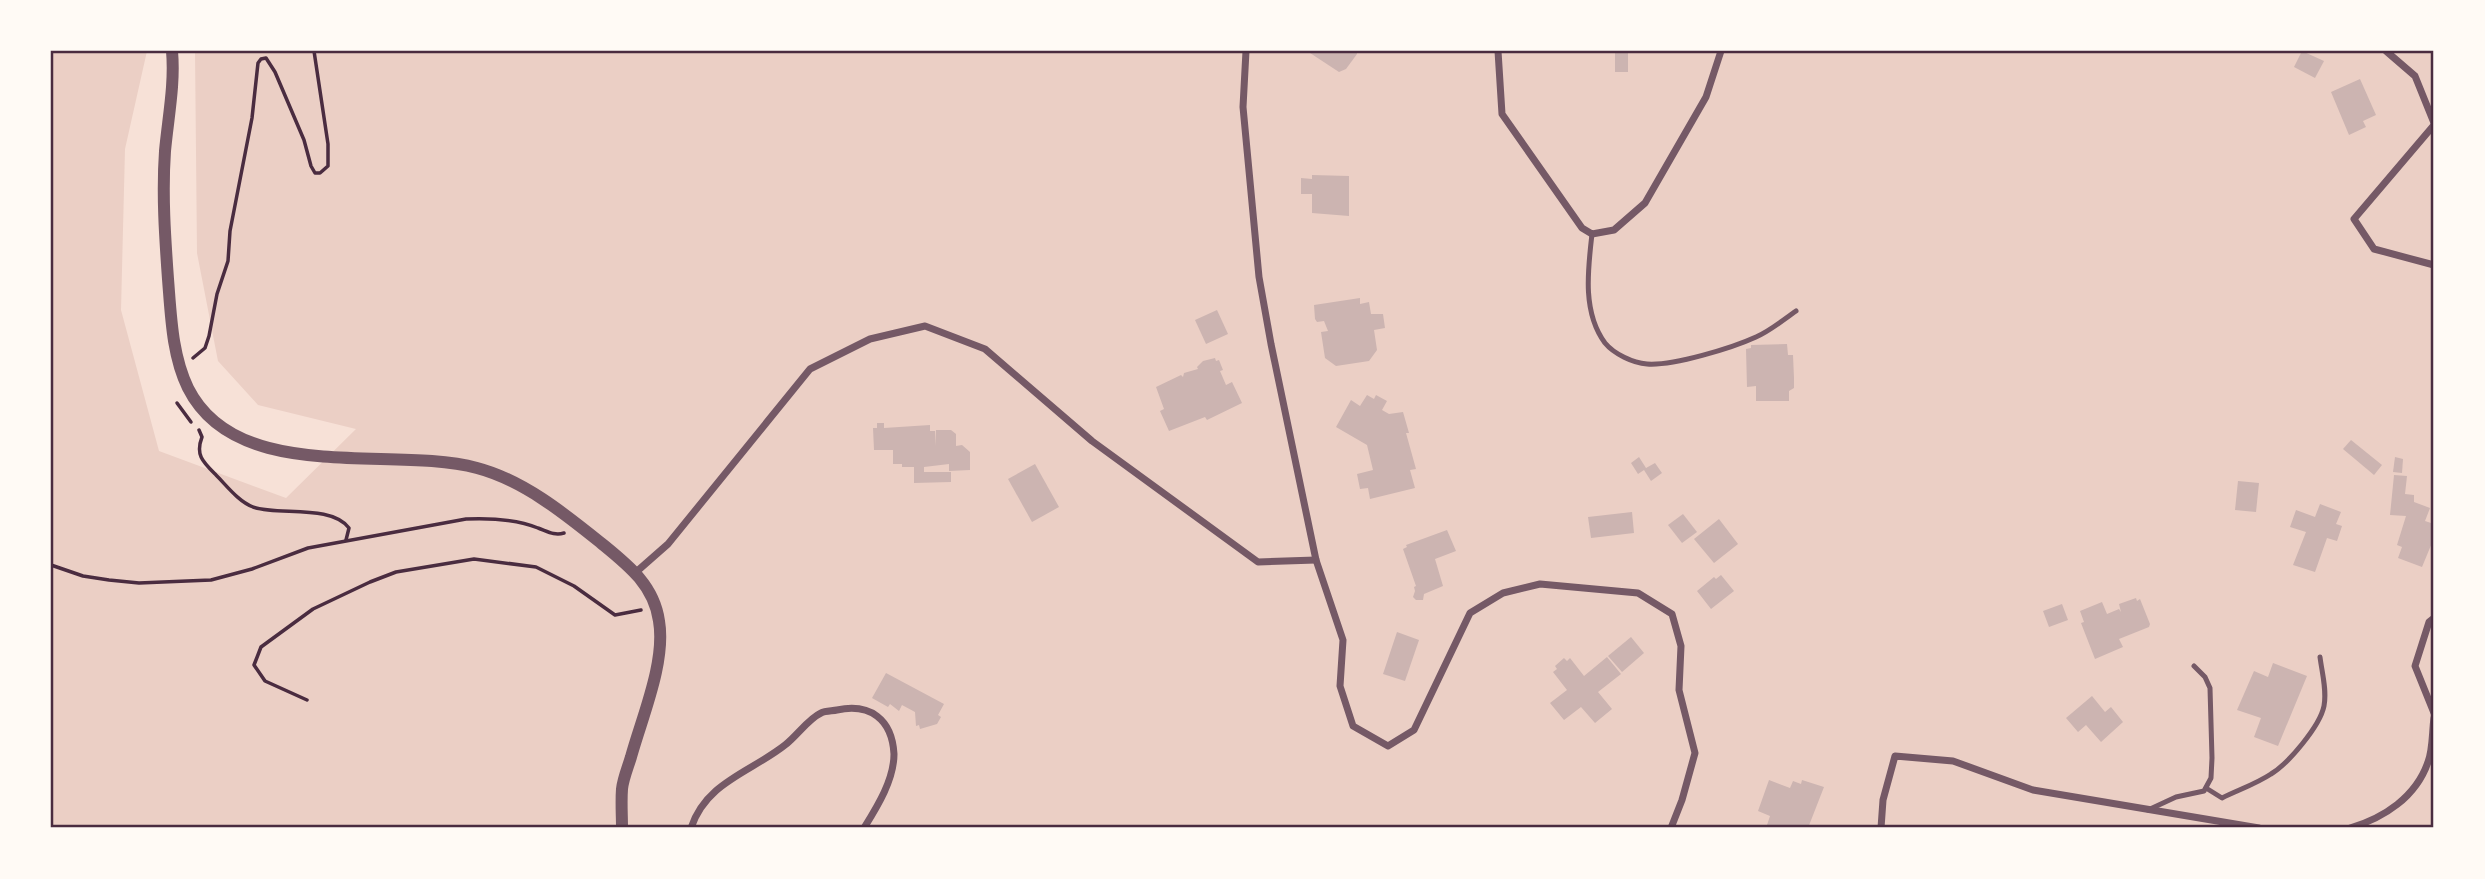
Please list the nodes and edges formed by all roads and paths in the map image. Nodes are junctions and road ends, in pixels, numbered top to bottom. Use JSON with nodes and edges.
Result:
{"nodes":[{"id":1,"x":172,"y":51,"type":"edge"},
{"id":2,"x":314,"y":51,"type":"edge"},
{"id":3,"x":1246,"y":51,"type":"edge"},
{"id":4,"x":1498,"y":51,"type":"edge"},
{"id":5,"x":1721,"y":51,"type":"edge"},
{"id":6,"x":2385,"y":51,"type":"edge"},
{"id":7,"x":2434,"y":124,"type":"edge"},
{"id":8,"x":1592,"y":234,"type":"junction"},
{"id":9,"x":2434,"y":265,"type":"edge"},
{"id":10,"x":1796,"y":312,"type":"dead end"},
{"id":11,"x":180,"y":366,"type":"junction"},
{"id":12,"x":174,"y":397,"type":"dead end"},
{"id":13,"x":576,"y":523,"type":"junction"},
{"id":14,"x":346,"y":540,"type":"junction"},
{"id":15,"x":1316,"y":560,"type":"junction"},
{"id":16,"x":51,"y":565,"type":"edge"},
{"id":17,"x":635,"y":573,"type":"junction"},
{"id":18,"x":657,"y":607,"type":"junction"},
{"id":19,"x":2434,"y":618,"type":"edge"},
{"id":20,"x":2320,"y":657,"type":"dead end"},
{"id":21,"x":2194,"y":666,"type":"dead end"},
{"id":22,"x":307,"y":700,"type":"dead end"},
{"id":23,"x":2434,"y":716,"type":"edge"},
{"id":24,"x":2206,"y":788,"type":"junction"},
{"id":25,"x":2148,"y":810,"type":"junction"},
{"id":26,"x":622,"y":828,"type":"edge"},
{"id":27,"x":691,"y":828,"type":"edge"},
{"id":28,"x":864,"y":828,"type":"edge"},
{"id":29,"x":1671,"y":828,"type":"edge"},
{"id":30,"x":1881,"y":828,"type":"edge"},
{"id":31,"x":2259,"y":828,"type":"edge"},
{"id":32,"x":2350,"y":828,"type":"edge"}],
"edges":[{"from":1,"to":11,"type":"street"},
{"from":2,"to":11,"type":"path"},
{"from":3,"to":15,"type":"street"},
{"from":4,"to":8,"type":"street"},
{"from":5,"to":8,"type":"street"},
{"from":6,"to":7,"type":"street"},
{"from":7,"to":9,"type":"street"},
{"from":8,"to":10,"type":"lane"},
{"from":11,"to":13,"type":"street"},
{"from":12,"to":14,"type":"path"},
{"from":13,"to":14,"type":"path"},
{"from":13,"to":17,"type":"street"},
{"from":14,"to":16,"type":"path"},
{"from":15,"to":17,"type":"street"},
{"from":15,"to":29,"type":"street"},
{"from":17,"to":18,"type":"street"},
{"from":18,"to":22,"type":"path"},
{"from":18,"to":26,"type":"street"},
{"from":19,"to":23,"type":"street"},
{"from":20,"to":24,"type":"lane"},
{"from":21,"to":24,"type":"lane"},
{"from":23,"to":32,"type":"street"},
{"from":24,"to":25,"type":"lane"},
{"from":25,"to":30,"type":"street"},
{"from":25,"to":31,"type":"street"},
{"from":27,"to":28,"type":"street"}]}
